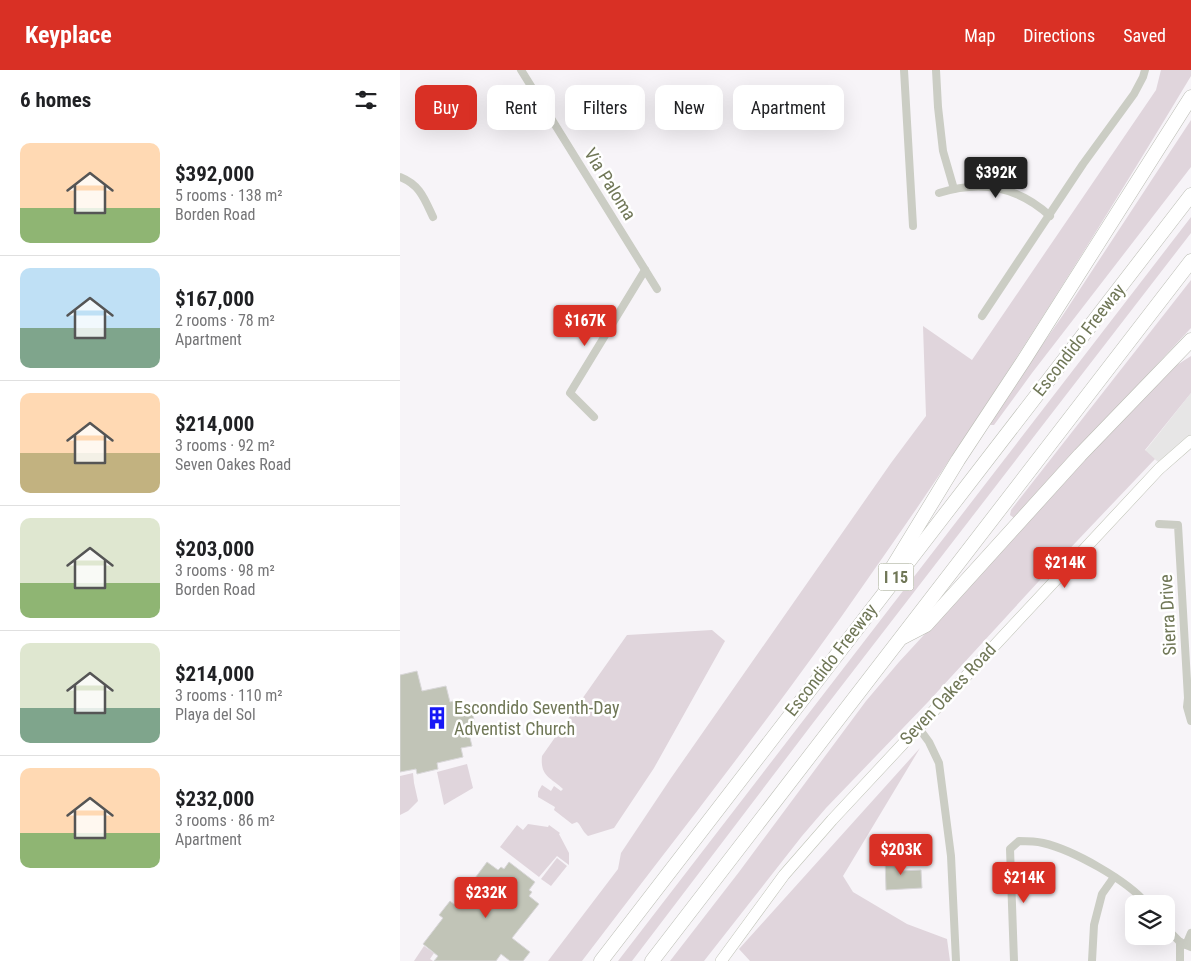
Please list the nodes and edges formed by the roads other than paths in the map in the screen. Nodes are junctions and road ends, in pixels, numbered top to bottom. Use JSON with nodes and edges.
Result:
{"nodes":[{"id":1,"x":521,"y":70,"type":"edge"},
{"id":2,"x":904,"y":70,"type":"edge"},
{"id":3,"x":936,"y":70,"type":"edge"},
{"id":4,"x":1145,"y":70,"type":"edge"},
{"id":5,"x":1191,"y":97,"type":"edge"},
{"id":6,"x":400,"y":176,"type":"edge"},
{"id":7,"x":954,"y":189,"type":"junction"},
{"id":8,"x":939,"y":193,"type":"dead end"},
{"id":9,"x":1191,"y":194,"type":"edge"},
{"id":10,"x":1050,"y":216,"type":"junction"},
{"id":11,"x":434,"y":217,"type":"dead end"},
{"id":12,"x":913,"y":226,"type":"dead end"},
{"id":13,"x":1191,"y":260,"type":"edge"},
{"id":14,"x":645,"y":270,"type":"junction"},
{"id":15,"x":657,"y":289,"type":"dead end"},
{"id":16,"x":982,"y":316,"type":"dead end"},
{"id":17,"x":1191,"y":340,"type":"edge"},
{"id":18,"x":594,"y":418,"type":"dead end"},
{"id":19,"x":1191,"y":441,"type":"edge"},
{"id":20,"x":1159,"y":524,"type":"dead end"},
{"id":21,"x":856,"y":629,"type":"junction"},
{"id":22,"x":898,"y":640,"type":"junction"},
{"id":23,"x":1191,"y":721,"type":"edge"},
{"id":24,"x":918,"y":727,"type":"junction"},
{"id":25,"x":1114,"y":877,"type":"junction"},
{"id":26,"x":1138,"y":895,"type":"edge"},
{"id":27,"x":1191,"y":933,"type":"edge"},
{"id":28,"x":1175,"y":936,"type":"edge"},
{"id":29,"x":1186,"y":945,"type":"edge"},
{"id":30,"x":601,"y":961,"type":"edge"},
{"id":31,"x":652,"y":961,"type":"edge"},
{"id":32,"x":721,"y":961,"type":"edge"},
{"id":33,"x":956,"y":961,"type":"edge"},
{"id":34,"x":1014,"y":961,"type":"edge"},
{"id":35,"x":1092,"y":961,"type":"edge"},
{"id":36,"x":1180,"y":961,"type":"edge"}],
"edges":[{"from":1,"to":14,"type":"street","name":"Via Paloma"},
{"from":2,"to":12,"type":"street"},
{"from":3,"to":7,"type":"street"},
{"from":4,"to":10,"type":"street"},
{"from":5,"to":21,"type":"highway"},
{"from":6,"to":11,"type":"street"},
{"from":7,"to":8,"type":"street"},
{"from":7,"to":10,"type":"street"},
{"from":9,"to":21,"type":"highway","name":"Escondido Freeway","number":"I 15"},
{"from":10,"to":16,"type":"street"},
{"from":13,"to":22,"type":"highway","number":"I 15"},
{"from":14,"to":15,"type":"street","name":"Via Paloma"},
{"from":14,"to":18,"type":"street"},
{"from":17,"to":22,"type":"highway"},
{"from":19,"to":24,"type":"street","name":"Seven Oakes Road"},
{"from":20,"to":23,"type":"street","name":"Sierra Drive"},
{"from":21,"to":30,"type":"highway","name":"Escondido Freeway","number":"I 15"},
{"from":22,"to":31,"type":"highway","number":"I 15"},
{"from":24,"to":32,"type":"street","name":"Seven Oakes Road"},
{"from":24,"to":33,"type":"street"},
{"from":25,"to":26,"type":"street"},
{"from":25,"to":34,"type":"street"},
{"from":25,"to":35,"type":"street"},
{"from":27,"to":29,"type":"street"},
{"from":28,"to":29,"type":"street"},
{"from":29,"to":36,"type":"street"}]}
